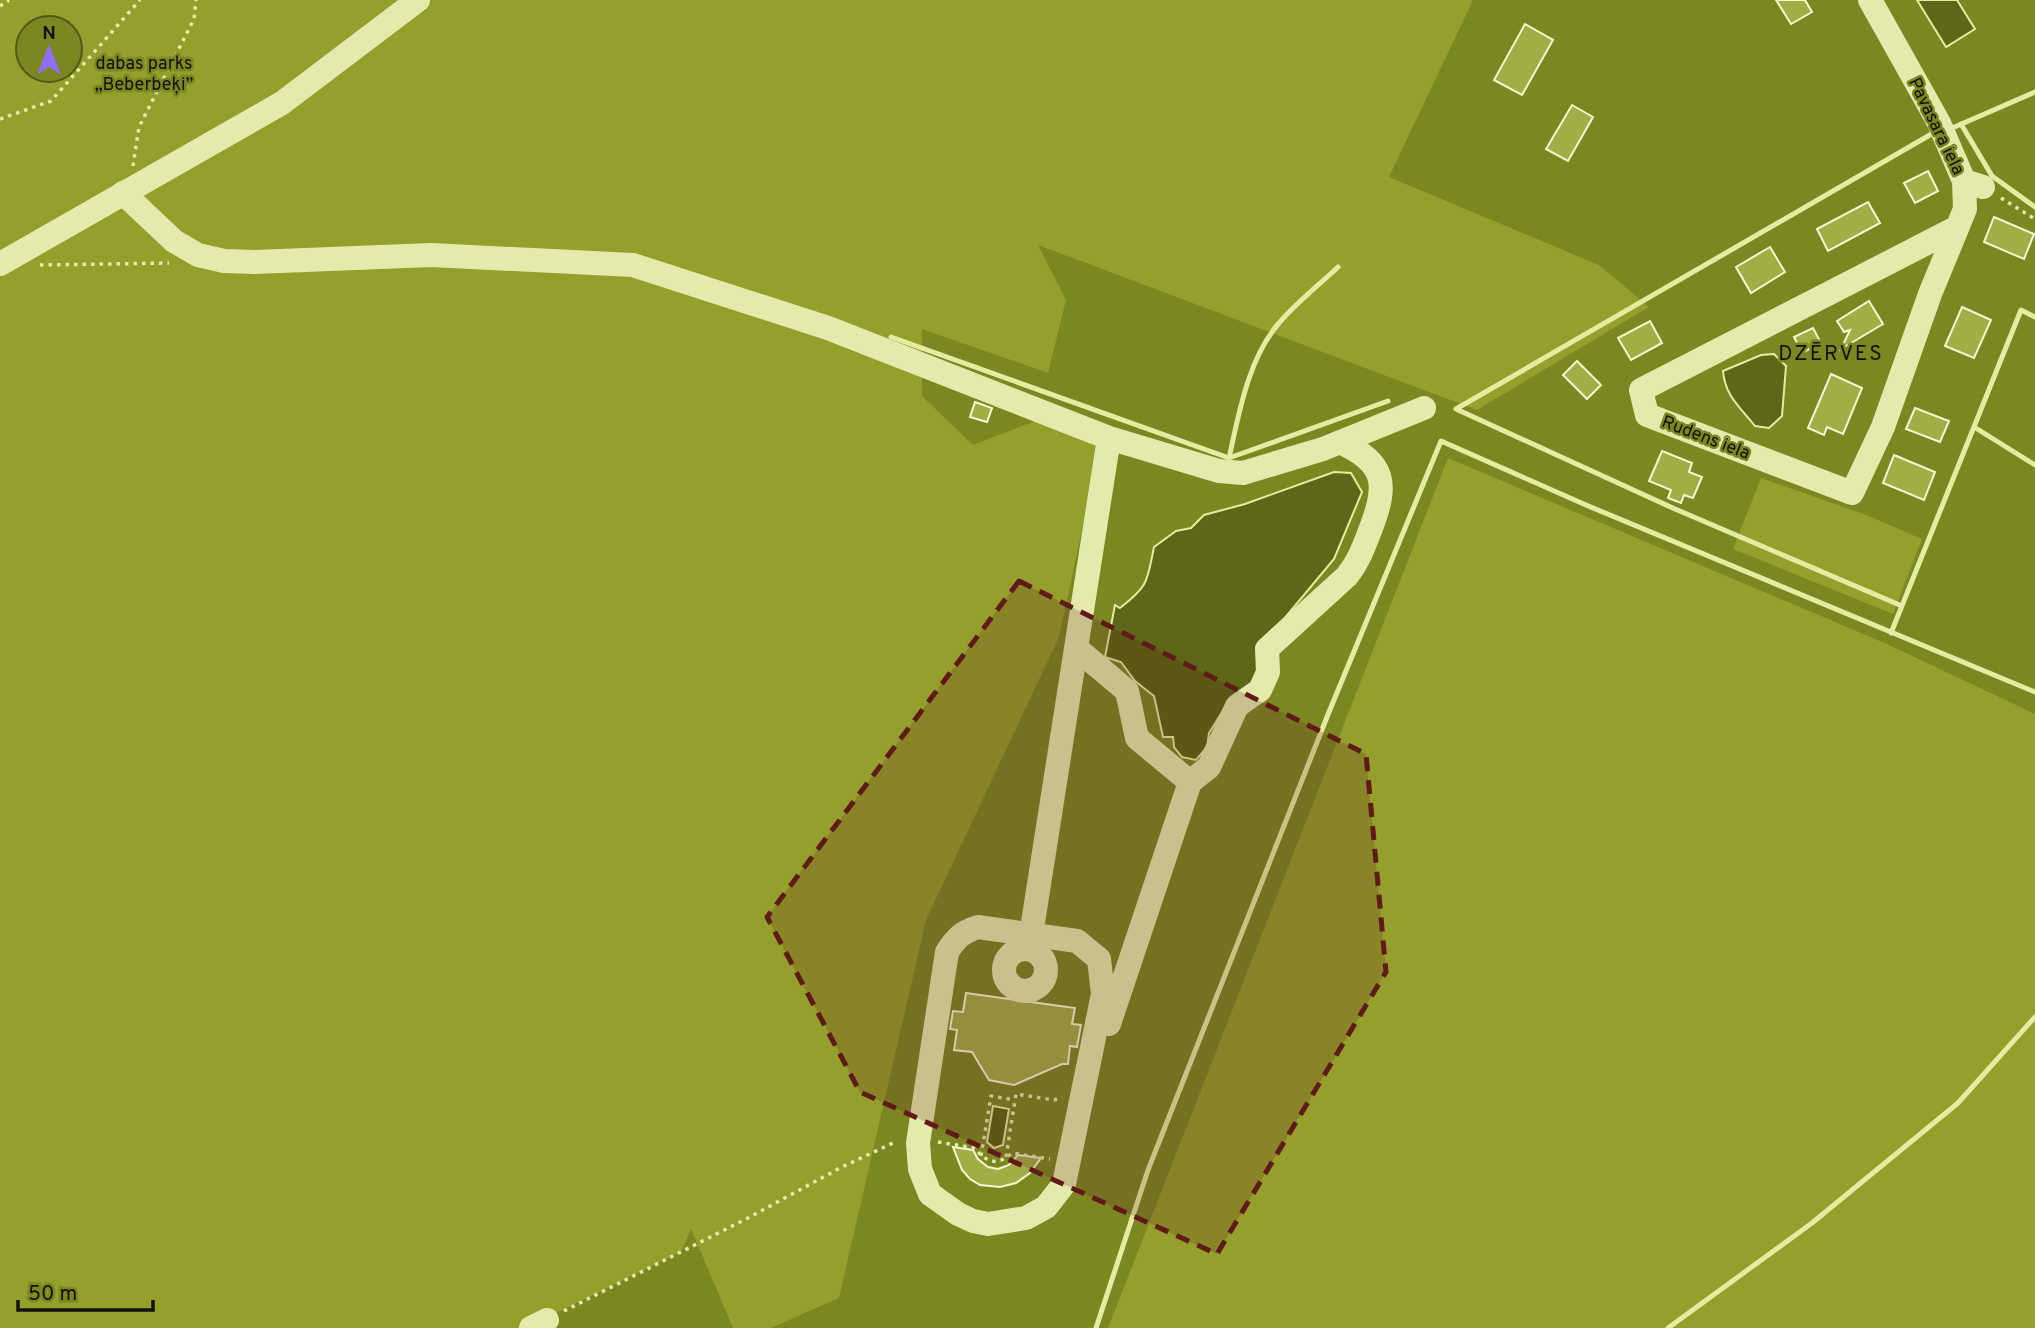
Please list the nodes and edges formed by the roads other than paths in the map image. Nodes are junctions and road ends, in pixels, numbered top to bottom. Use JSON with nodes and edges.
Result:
{"nodes":[{"id":1,"x":418,"y":0,"type":"edge"},
{"id":2,"x":1870,"y":0,"type":"edge"},
{"id":3,"x":131,"y":188,"type":"junction"},
{"id":4,"x":1960,"y":218,"type":"junction"},
{"id":5,"x":0,"y":264,"type":"edge"},
{"id":6,"x":1424,"y":408,"type":"dead end"},
{"id":7,"x":1109,"y":438,"type":"junction"},
{"id":8,"x":1340,"y":442,"type":"junction"},
{"id":9,"x":1076,"y":648,"type":"junction"},
{"id":10,"x":1190,"y":782,"type":"junction"},
{"id":11,"x":1030,"y":941,"type":"junction"},
{"id":12,"x":1090,"y":1034,"type":"junction"}],
"edges":[{"from":1,"to":3,"type":"street"},
{"from":2,"to":4,"type":"street","name":"Pavasara iela"},
{"from":3,"to":5,"type":"street"},
{"from":3,"to":7,"type":"street"},
{"from":4,"to":4,"type":"street","name":"Rudens iela"},
{"from":6,"to":8,"type":"street"},
{"from":7,"to":8,"type":"street"},
{"from":7,"to":9,"type":"street"},
{"from":8,"to":10,"type":"street"},
{"from":9,"to":10,"type":"street"},
{"from":9,"to":11,"type":"street"},
{"from":10,"to":12,"type":"street"},
{"from":11,"to":12,"type":"street"},
{"from":11,"to":12,"type":"street"}]}
